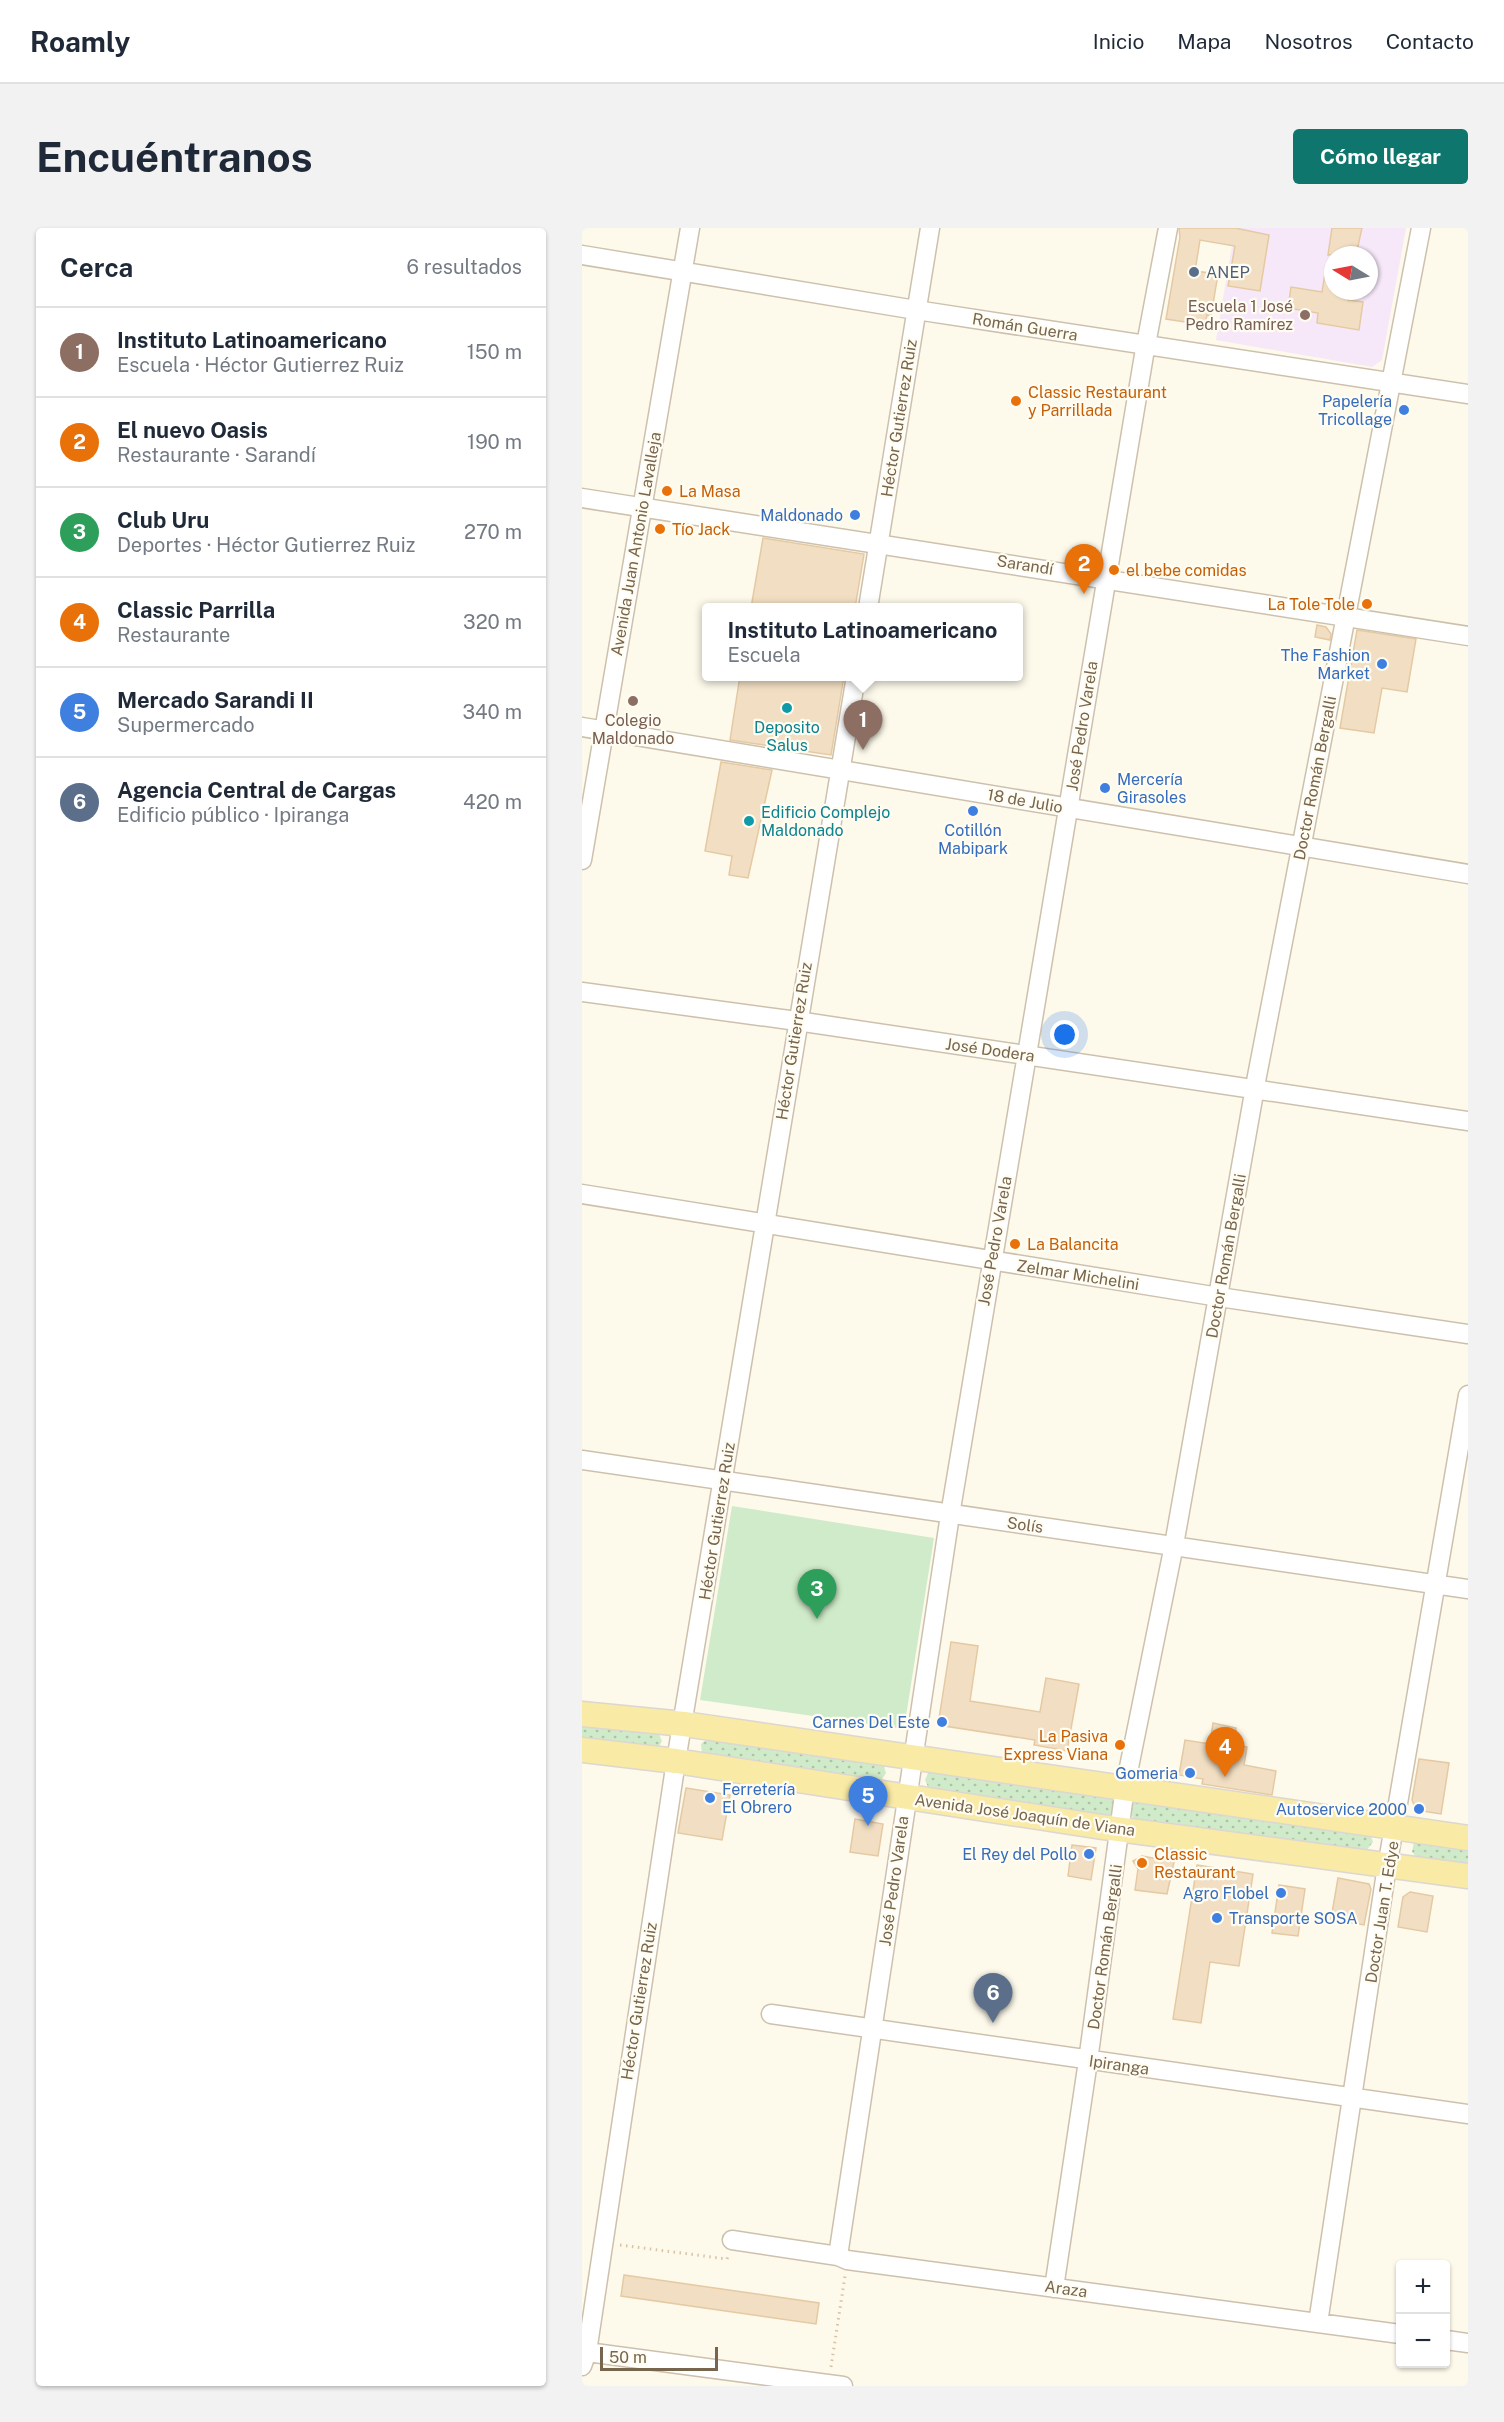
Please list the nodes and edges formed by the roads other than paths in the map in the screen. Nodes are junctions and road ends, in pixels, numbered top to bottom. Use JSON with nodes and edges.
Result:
{"nodes":[{"id":1,"x":690,"y":228,"type":"edge"},
{"id":2,"x":930,"y":228,"type":"edge"},
{"id":3,"x":1168,"y":228,"type":"edge"},
{"id":4,"x":1421,"y":228,"type":"edge"},
{"id":5,"x":582,"y":255,"type":"edge"},
{"id":6,"x":683,"y":271,"type":"junction"},
{"id":7,"x":915,"y":310,"type":"junction"},
{"id":8,"x":1146,"y":345,"type":"junction"},
{"id":9,"x":1391,"y":382,"type":"junction"},
{"id":10,"x":1468,"y":394,"type":"edge"},
{"id":11,"x":582,"y":498,"type":"edge"},
{"id":12,"x":643,"y":507,"type":"junction"},
{"id":13,"x":879,"y":543,"type":"junction"},
{"id":14,"x":1107,"y":578,"type":"junction"},
{"id":15,"x":869,"y":603,"type":"edge"},
{"id":16,"x":1346,"y":618,"type":"junction"},
{"id":17,"x":1468,"y":636,"type":"edge"},
{"id":18,"x":855,"y":681,"type":"edge"},
{"id":19,"x":582,"y":727,"type":"edge"},
{"id":20,"x":603,"y":731,"type":"junction"},
{"id":21,"x":840,"y":769,"type":"junction"},
{"id":22,"x":1069,"y":809,"type":"junction"},
{"id":23,"x":1302,"y":846,"type":"junction"},
{"id":24,"x":582,"y":861,"type":"edge"},
{"id":25,"x":1468,"y":874,"type":"edge"},
{"id":26,"x":582,"y":992,"type":"edge"},
{"id":27,"x":797,"y":1021,"type":"junction"},
{"id":28,"x":1028,"y":1055,"type":"junction"},
{"id":29,"x":1255,"y":1088,"type":"junction"},
{"id":30,"x":1468,"y":1121,"type":"edge"},
{"id":31,"x":582,"y":1194,"type":"edge"},
{"id":32,"x":764,"y":1224,"type":"junction"},
{"id":33,"x":991,"y":1261,"type":"junction"},
{"id":34,"x":1219,"y":1297,"type":"junction"},
{"id":35,"x":1468,"y":1334,"type":"edge"},
{"id":36,"x":1468,"y":1395,"type":"edge"},
{"id":37,"x":582,"y":1460,"type":"edge"},
{"id":38,"x":724,"y":1482,"type":"junction"},
{"id":39,"x":950,"y":1515,"type":"junction"},
{"id":40,"x":1174,"y":1545,"type":"junction"},
{"id":41,"x":1438,"y":1584,"type":"junction"},
{"id":42,"x":1468,"y":1589,"type":"edge"},
{"id":43,"x":582,"y":1714,"type":"edge"},
{"id":44,"x":684,"y":1724,"type":"junction"},
{"id":45,"x":582,"y":1750,"type":"edge"},
{"id":46,"x":912,"y":1758,"type":"junction"},
{"id":47,"x":676,"y":1761,"type":"junction"},
{"id":48,"x":1125,"y":1787,"type":"junction"},
{"id":49,"x":906,"y":1797,"type":"junction"},
{"id":50,"x":1396,"y":1828,"type":"junction"},
{"id":51,"x":1121,"y":1830,"type":"junction"},
{"id":52,"x":1468,"y":1838,"type":"edge"},
{"id":53,"x":1388,"y":1864,"type":"junction"},
{"id":54,"x":1468,"y":1876,"type":"edge"},
{"id":55,"x":771,"y":2014,"type":"dead end"},
{"id":56,"x":872,"y":2030,"type":"junction"},
{"id":57,"x":1088,"y":2061,"type":"junction"},
{"id":58,"x":1353,"y":2098,"type":"junction"},
{"id":59,"x":1468,"y":2114,"type":"edge"},
{"id":60,"x":732,"y":2240,"type":"road end"},
{"id":61,"x":843,"y":2258,"type":"junction"},
{"id":62,"x":1054,"y":2288,"type":"junction"},
{"id":63,"x":1318,"y":2323,"type":"junction"},
{"id":64,"x":1396,"y":2333,"type":"edge"},
{"id":65,"x":1450,"y":2341,"type":"edge"},
{"id":66,"x":1468,"y":2343,"type":"edge"},
{"id":67,"x":584,"y":2359,"type":"edge"},
{"id":68,"x":707,"y":2368,"type":"junction"},
{"id":69,"x":836,"y":2385,"type":"edge"},
{"id":70,"x":729,"y":2386,"type":"edge"}],
"edges":[{"from":1,"to":6,"type":"street","name":"Avenida Juan Antonio Lavalleja"},
{"from":2,"to":7,"type":"street","name":"Héctor Gutierrez Ruiz"},
{"from":3,"to":8,"type":"street","name":"José Pedro Varela"},
{"from":4,"to":9,"type":"street","name":"Doctor Román Bergalli"},
{"from":5,"to":6,"type":"street","name":"Román Guerra"},
{"from":6,"to":7,"type":"street","name":"Román Guerra"},
{"from":6,"to":12,"type":"street","name":"Avenida Juan Antonio Lavalleja"},
{"from":7,"to":8,"type":"street","name":"Román Guerra"},
{"from":7,"to":13,"type":"street","name":"Héctor Gutierrez Ruiz"},
{"from":8,"to":9,"type":"street","name":"Román Guerra"},
{"from":8,"to":14,"type":"street","name":"José Pedro Varela"},
{"from":9,"to":10,"type":"street","name":"Román Guerra"},
{"from":9,"to":16,"type":"street","name":"Doctor Román Bergalli"},
{"from":11,"to":12,"type":"street","name":"Sarandí"},
{"from":12,"to":13,"type":"street","name":"Sarandí"},
{"from":12,"to":20,"type":"street","name":"Avenida Juan Antonio Lavalleja"},
{"from":13,"to":14,"type":"street","name":"Sarandí"},
{"from":13,"to":15,"type":"street","name":"Héctor Gutierrez Ruiz"},
{"from":14,"to":16,"type":"street","name":"Sarandí"},
{"from":14,"to":22,"type":"street","name":"José Pedro Varela"},
{"from":16,"to":17,"type":"street","name":"Sarandí"},
{"from":16,"to":23,"type":"street","name":"Doctor Román Bergalli"},
{"from":18,"to":21,"type":"street","name":"Héctor Gutierrez Ruiz"},
{"from":19,"to":20,"type":"street","name":"18 de Julio"},
{"from":20,"to":21,"type":"street","name":"18 de Julio"},
{"from":20,"to":24,"type":"street","name":"Avenida Juan Antonio Lavalleja"},
{"from":21,"to":22,"type":"street","name":"18 de Julio"},
{"from":21,"to":27,"type":"street","name":"Héctor Gutierrez Ruiz"},
{"from":22,"to":23,"type":"street","name":"18 de Julio"},
{"from":22,"to":28,"type":"street","name":"José Pedro Varela"},
{"from":23,"to":25,"type":"street","name":"18 de Julio"},
{"from":23,"to":29,"type":"street","name":"Doctor Román Bergalli"},
{"from":26,"to":27,"type":"street","name":"José Dodera"},
{"from":27,"to":28,"type":"street","name":"José Dodera"},
{"from":27,"to":32,"type":"street","name":"Héctor Gutierrez Ruiz"},
{"from":28,"to":29,"type":"street","name":"José Dodera"},
{"from":28,"to":33,"type":"street","name":"José Pedro Varela"},
{"from":29,"to":30,"type":"street","name":"José Dodera"},
{"from":29,"to":34,"type":"street","name":"Doctor Román Bergalli"},
{"from":31,"to":32,"type":"street","name":"Zelmar Michelini"},
{"from":32,"to":33,"type":"street","name":"Zelmar Michelini"},
{"from":32,"to":38,"type":"street","name":"Héctor Gutierrez Ruiz"},
{"from":33,"to":34,"type":"street","name":"Zelmar Michelini"},
{"from":33,"to":39,"type":"street","name":"José Pedro Varela"},
{"from":34,"to":35,"type":"street","name":"Zelmar Michelini"},
{"from":34,"to":40,"type":"street","name":"Doctor Román Bergalli"},
{"from":36,"to":41,"type":"street","name":"Doctor Juan T. Edye"},
{"from":37,"to":38,"type":"street","name":"Solís"},
{"from":38,"to":39,"type":"street","name":"Solís"},
{"from":38,"to":44,"type":"street","name":"Héctor Gutierrez Ruiz"},
{"from":39,"to":40,"type":"street","name":"Solís"},
{"from":39,"to":46,"type":"street","name":"José Pedro Varela"},
{"from":40,"to":41,"type":"street","name":"Solís"},
{"from":40,"to":48,"type":"street","name":"Doctor Román Bergalli"},
{"from":41,"to":42,"type":"street","name":"Solís"},
{"from":41,"to":50,"type":"street","name":"Doctor Juan T. Edye"},
{"from":43,"to":44,"type":"main road"},
{"from":44,"to":46,"type":"main road"},
{"from":44,"to":47,"type":"street","name":"Héctor Gutierrez Ruiz"},
{"from":45,"to":47,"type":"main road","name":"Avenida José Joaquín de Viana"},
{"from":46,"to":48,"type":"main road"},
{"from":46,"to":49,"type":"street","name":"José Pedro Varela"},
{"from":47,"to":49,"type":"main road","name":"Avenida José Joaquín de Viana"},
{"from":47,"to":67,"type":"street","name":"Héctor Gutierrez Ruiz"},
{"from":48,"to":50,"type":"main road"},
{"from":48,"to":51,"type":"street","name":"Doctor Román Bergalli"},
{"from":49,"to":51,"type":"main road","name":"Avenida José Joaquín de Viana"},
{"from":49,"to":56,"type":"street","name":"José Pedro Varela"},
{"from":50,"to":52,"type":"main road"},
{"from":50,"to":53,"type":"street","name":"Doctor Juan T. Edye"},
{"from":51,"to":53,"type":"main road","name":"Avenida José Joaquín de Viana"},
{"from":51,"to":57,"type":"street","name":"Doctor Román Bergalli"},
{"from":53,"to":54,"type":"main road","name":"Avenida José Joaquín de Viana"},
{"from":53,"to":58,"type":"street","name":"Doctor Juan T. Edye"},
{"from":55,"to":56,"type":"street","name":"Ipiranga"},
{"from":56,"to":57,"type":"street","name":"Ipiranga"},
{"from":56,"to":61,"type":"street","name":"José Pedro Varela"},
{"from":57,"to":58,"type":"street","name":"Ipiranga"},
{"from":57,"to":62,"type":"street","name":"Doctor Román Bergalli"},
{"from":58,"to":59,"type":"street","name":"Ipiranga"},
{"from":58,"to":63,"type":"street","name":"Doctor Juan T. Edye"},
{"from":60,"to":61,"type":"street","name":"Araza"},
{"from":61,"to":62,"type":"street","name":"Araza"},
{"from":62,"to":63,"type":"street","name":"Araza"},
{"from":63,"to":64,"type":"street","name":"Araza"},
{"from":65,"to":66,"type":"street"},
{"from":67,"to":68,"type":"street"},
{"from":68,"to":69,"type":"street"},
{"from":68,"to":70,"type":"street"}]}
